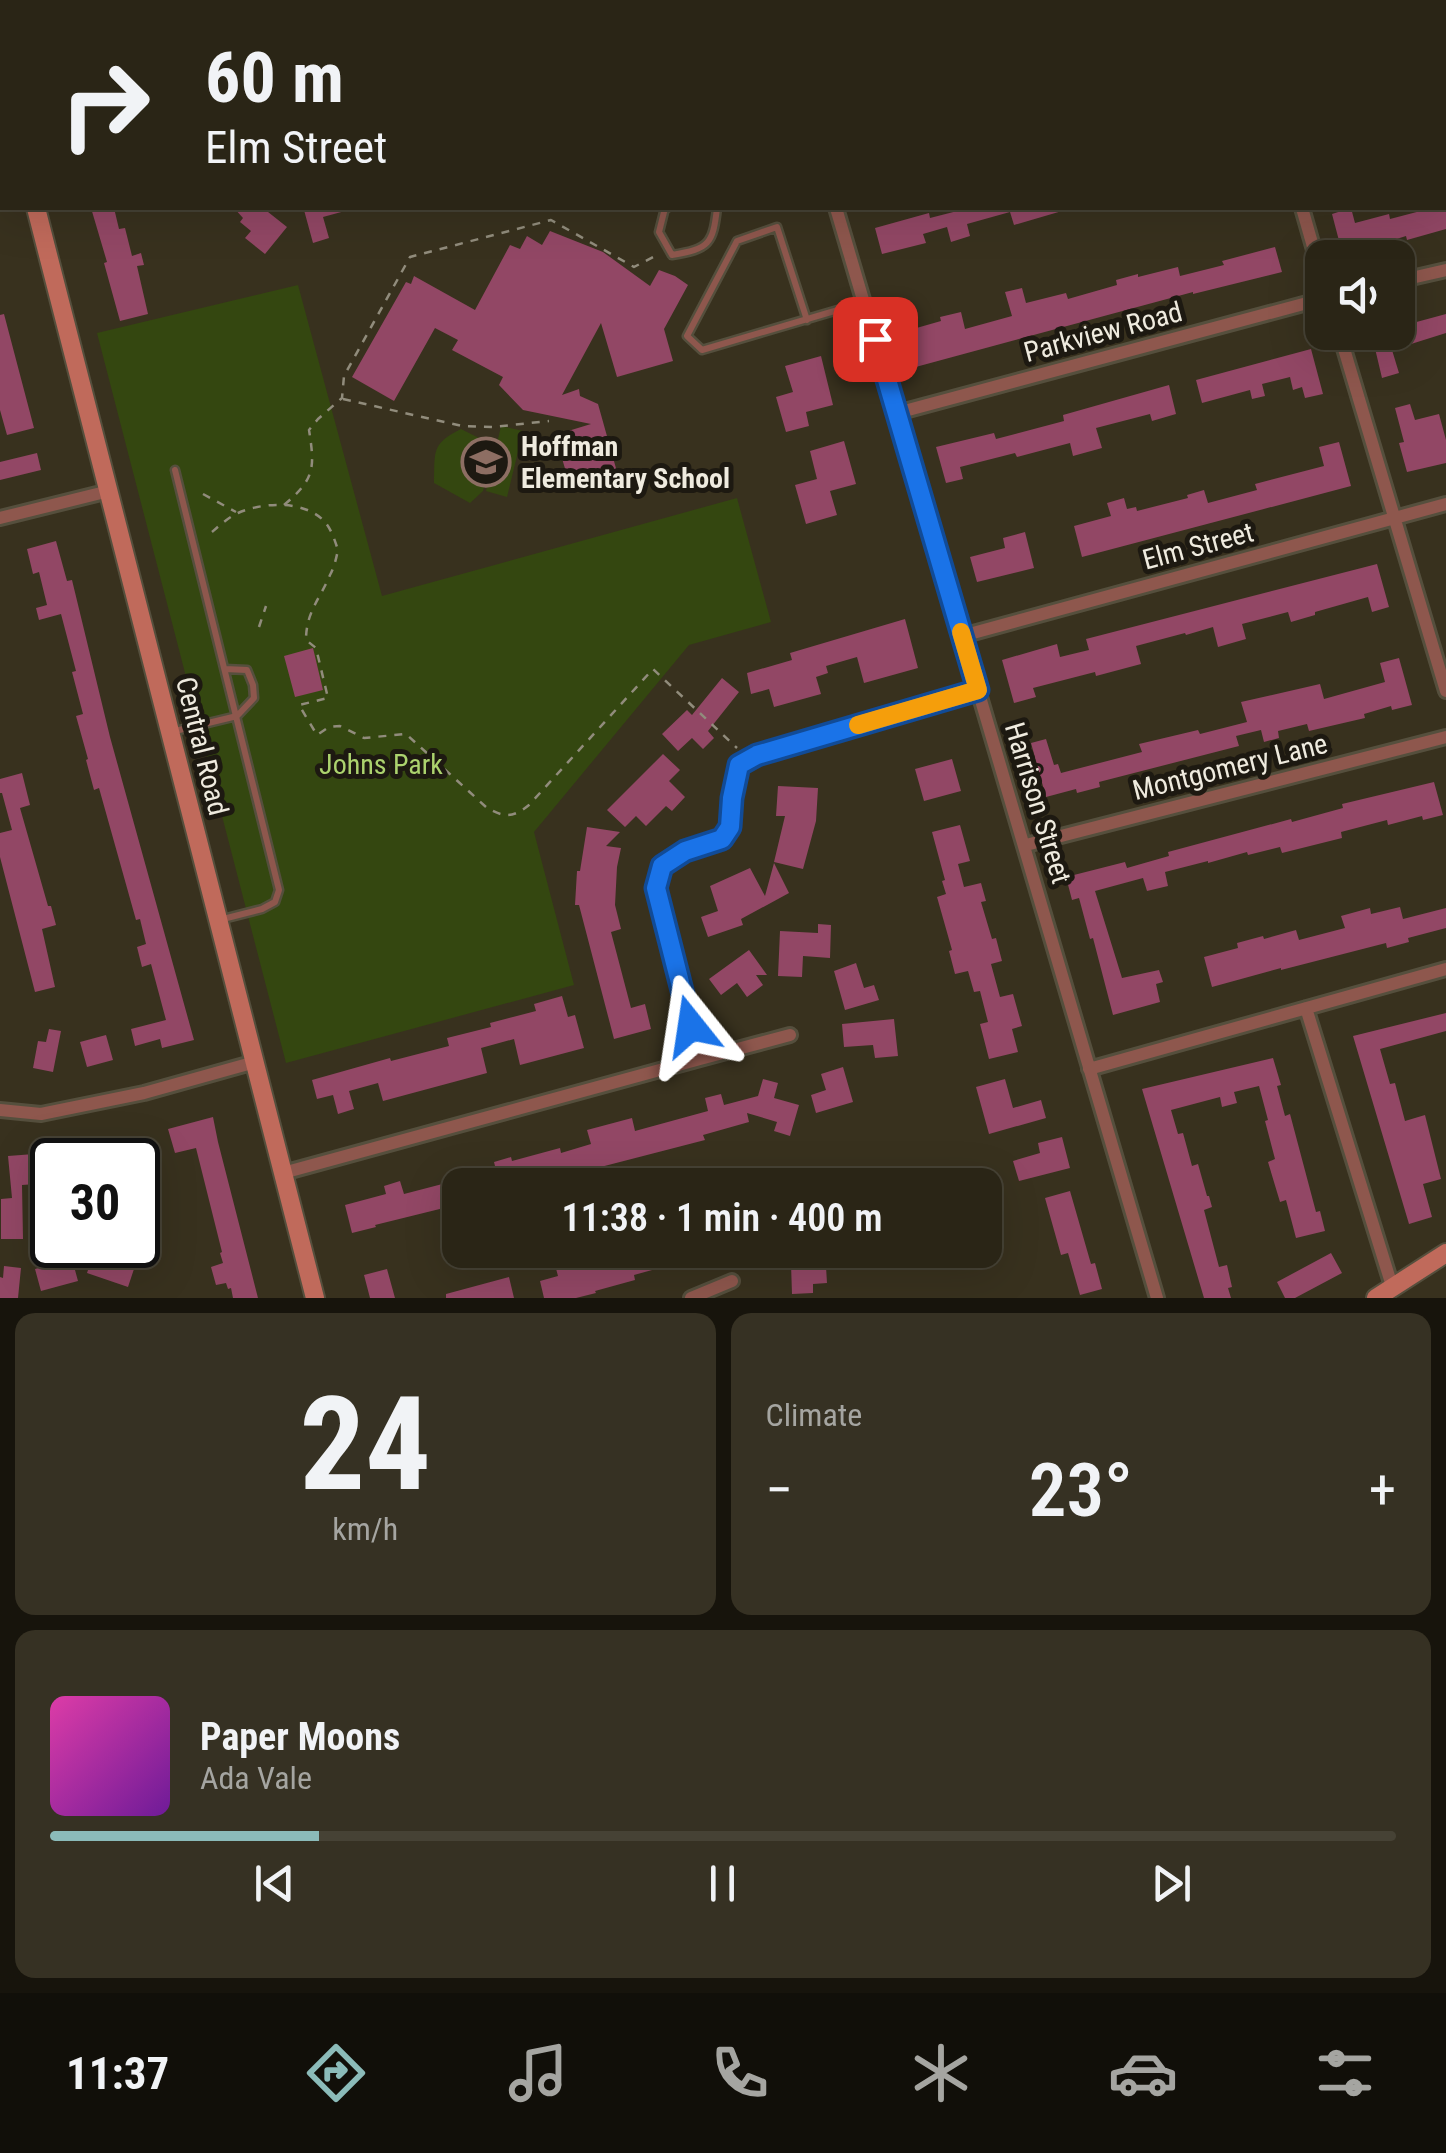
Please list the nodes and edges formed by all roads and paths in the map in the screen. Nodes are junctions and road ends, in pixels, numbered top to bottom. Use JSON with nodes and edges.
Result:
{"nodes":[{"id":1,"x":37,"y":210,"type":"edge"},
{"id":2,"x":664,"y":210,"type":"edge"},
{"id":3,"x":717,"y":210,"type":"edge"},
{"id":4,"x":837,"y":210,"type":"edge"},
{"id":5,"x":1303,"y":210,"type":"edge"},
{"id":6,"x":1311,"y":240,"type":"edge"},
{"id":7,"x":658,"y":254,"type":"dead end"},
{"id":8,"x":1446,"y":270,"type":"edge"},
{"id":9,"x":1415,"y":277,"type":"edge"},
{"id":10,"x":864,"y":302,"type":"junction"},
{"id":11,"x":1305,"y":304,"type":"edge"},
{"id":12,"x":807,"y":320,"type":"junction"},
{"id":13,"x":1344,"y":350,"type":"edge"},
{"id":14,"x":342,"y":398,"type":"junction"},
{"id":15,"x":897,"y":413,"type":"junction"},
{"id":16,"x":549,"y":422,"type":"dead end"},
{"id":17,"x":175,"y":470,"type":"dead end"},
{"id":18,"x":108,"y":492,"type":"junction"},
{"id":19,"x":203,"y":494,"type":"dead end"},
{"id":20,"x":284,"y":504,"type":"junction"},
{"id":21,"x":1446,"y":504,"type":"edge"},
{"id":22,"x":237,"y":513,"type":"junction"},
{"id":23,"x":0,"y":518,"type":"edge"},
{"id":24,"x":1394,"y":518,"type":"junction"},
{"id":25,"x":212,"y":532,"type":"dead end"},
{"id":26,"x":266,"y":606,"type":"dead end"},
{"id":27,"x":259,"y":627,"type":"dead end"},
{"id":28,"x":962,"y":636,"type":"junction"},
{"id":29,"x":225,"y":669,"type":"junction"},
{"id":30,"x":978,"y":690,"type":"junction"},
{"id":31,"x":1446,"y":691,"type":"edge"},
{"id":32,"x":236,"y":716,"type":"junction"},
{"id":33,"x":170,"y":732,"type":"junction"},
{"id":34,"x":1446,"y":737,"type":"edge"},
{"id":35,"x":749,"y":759,"type":"junction"},
{"id":36,"x":1026,"y":845,"type":"junction"},
{"id":37,"x":218,"y":920,"type":"junction"},
{"id":38,"x":1446,"y":970,"type":"edge"},
{"id":39,"x":1306,"y":1008,"type":"junction"},
{"id":40,"x":790,"y":1035,"type":"dead end"},
{"id":41,"x":700,"y":1059,"type":"junction"},
{"id":42,"x":254,"y":1062,"type":"junction"},
{"id":43,"x":1090,"y":1069,"type":"junction"},
{"id":44,"x":0,"y":1110,"type":"edge"},
{"id":45,"x":283,"y":1173,"type":"junction"},
{"id":46,"x":1446,"y":1253,"type":"edge"},
{"id":47,"x":732,"y":1281,"type":"dead end"},
{"id":48,"x":1392,"y":1286,"type":"junction"},
{"id":49,"x":315,"y":1298,"type":"edge"},
{"id":50,"x":691,"y":1298,"type":"edge"},
{"id":51,"x":1158,"y":1298,"type":"edge"},
{"id":52,"x":1376,"y":1298,"type":"edge"}],
"edges":[{"from":1,"to":18,"type":"main road","name":"Central Road"},
{"from":2,"to":3,"type":"lane"},
{"from":4,"to":10,"type":"street","name":"Harrison Street"},
{"from":5,"to":6,"type":"street"},
{"from":7,"to":14,"type":"path"},
{"from":8,"to":9,"type":"street"},
{"from":10,"to":12,"type":"lane"},
{"from":10,"to":15,"type":"street","name":"Harrison Street"},
{"from":11,"to":15,"type":"street","name":"Parkview Road"},
{"from":12,"to":12,"type":"lane"},
{"from":13,"to":24,"type":"street"},
{"from":14,"to":16,"type":"path"},
{"from":14,"to":20,"type":"path"},
{"from":15,"to":28,"type":"street","name":"Harrison Street"},
{"from":17,"to":29,"type":"lane"},
{"from":18,"to":23,"type":"street"},
{"from":18,"to":33,"type":"main road","name":"Central Road"},
{"from":19,"to":22,"type":"path"},
{"from":20,"to":22,"type":"path"},
{"from":20,"to":35,"type":"path"},
{"from":21,"to":24,"type":"street","name":"Elm Street"},
{"from":22,"to":25,"type":"path"},
{"from":24,"to":28,"type":"street","name":"Elm Street"},
{"from":24,"to":31,"type":"street"},
{"from":26,"to":27,"type":"path"},
{"from":28,"to":30,"type":"street","name":"Harrison Street"},
{"from":29,"to":32,"type":"lane"},
{"from":29,"to":32,"type":"lane"},
{"from":30,"to":35,"type":"street"},
{"from":30,"to":36,"type":"street","name":"Harrison Street"},
{"from":32,"to":33,"type":"lane"},
{"from":32,"to":37,"type":"lane"},
{"from":33,"to":37,"type":"main road","name":"Central Road"},
{"from":34,"to":36,"type":"street","name":"Montgomery Lane"},
{"from":35,"to":41,"type":"street"},
{"from":36,"to":43,"type":"street","name":"Harrison Street"},
{"from":37,"to":42,"type":"main road","name":"Central Road"},
{"from":38,"to":39,"type":"street"},
{"from":39,"to":43,"type":"street"},
{"from":39,"to":48,"type":"street"},
{"from":40,"to":41,"type":"street"},
{"from":41,"to":45,"type":"street"},
{"from":42,"to":44,"type":"street"},
{"from":42,"to":45,"type":"main road","name":"Central Road"},
{"from":43,"to":51,"type":"street","name":"Harrison Street"},
{"from":45,"to":49,"type":"main road","name":"Central Road"},
{"from":46,"to":48,"type":"main road"},
{"from":47,"to":50,"type":"street"},
{"from":48,"to":52,"type":"main road"}]}
